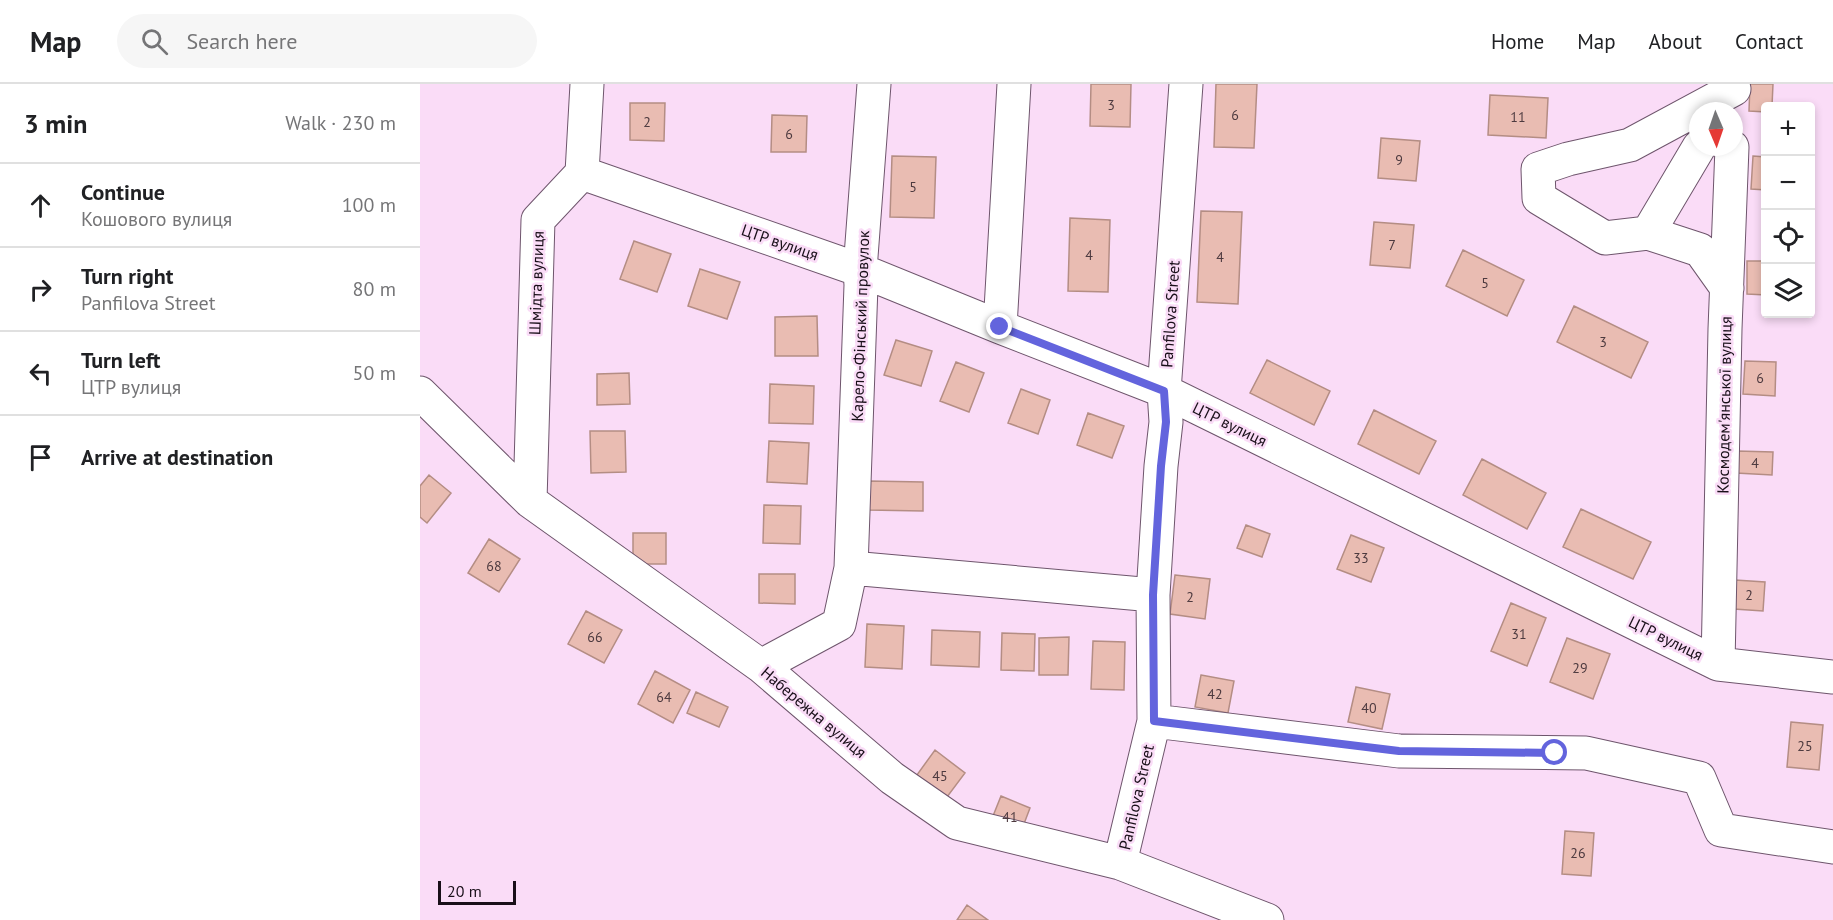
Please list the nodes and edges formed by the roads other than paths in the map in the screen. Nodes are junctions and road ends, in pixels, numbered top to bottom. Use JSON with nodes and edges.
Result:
{"nodes":[{"id":1,"x":587,"y":84,"type":"edge"},
{"id":2,"x":874,"y":84,"type":"edge"},
{"id":3,"x":1014,"y":84,"type":"edge"},
{"id":4,"x":1185,"y":84,"type":"edge"},
{"id":5,"x":1730,"y":99,"type":"edge"},
{"id":6,"x":1694,"y":156,"type":"edge"},
{"id":7,"x":1732,"y":156,"type":"edge"},
{"id":8,"x":582,"y":173,"type":"junction"},
{"id":9,"x":1648,"y":233,"type":"junction"},
{"id":10,"x":860,"y":270,"type":"junction"},
{"id":11,"x":1727,"y":288,"type":"junction"},
{"id":12,"x":1000,"y":327,"type":"junction"},
{"id":13,"x":1164,"y":391,"type":"junction"},
{"id":14,"x":420,"y":393,"type":"edge"},
{"id":15,"x":530,"y":501,"type":"junction"},
{"id":16,"x":852,"y":568,"type":"junction"},
{"id":17,"x":1153,"y":595,"type":"junction"},
{"id":18,"x":1718,"y":664,"type":"junction"},
{"id":19,"x":761,"y":666,"type":"junction"},
{"id":20,"x":1833,"y":677,"type":"edge"},
{"id":21,"x":1154,"y":721,"type":"junction"},
{"id":22,"x":1833,"y":847,"type":"edge"},
{"id":23,"x":1120,"y":863,"type":"junction"},
{"id":24,"x":1267,"y":920,"type":"edge"}],
"edges":[{"from":1,"to":8,"type":"street"},
{"from":2,"to":10,"type":"street","name":"Карело-Фінський провулок"},
{"from":3,"to":12,"type":"street"},
{"from":4,"to":13,"type":"street","name":"Panfilova Street"},
{"from":5,"to":9,"type":"street"},
{"from":6,"to":9,"type":"street"},
{"from":7,"to":11,"type":"street","name":"Космодем'янської вулиця"},
{"from":8,"to":10,"type":"street","name":"ЦТР вулиця"},
{"from":8,"to":15,"type":"street","name":"Шмідта вулиця"},
{"from":9,"to":11,"type":"street"},
{"from":10,"to":12,"type":"street","name":"ЦТР вулиця"},
{"from":10,"to":16,"type":"street","name":"Карело-Фінський провулок"},
{"from":11,"to":18,"type":"street","name":"Космодем'янської вулиця"},
{"from":12,"to":13,"type":"street","name":"ЦТР вулиця"},
{"from":13,"to":17,"type":"street","name":"Panfilova Street"},
{"from":13,"to":18,"type":"street","name":"ЦТР вулиця"},
{"from":14,"to":15,"type":"street","name":"Набережна вулиця"},
{"from":15,"to":19,"type":"street","name":"Набережна вулиця"},
{"from":16,"to":17,"type":"street"},
{"from":16,"to":19,"type":"street","name":"Карело-Фінський провулок"},
{"from":17,"to":21,"type":"street","name":"Panfilova Street"},
{"from":18,"to":20,"type":"street","name":"ЦТР вулиця"},
{"from":19,"to":23,"type":"street","name":"Набережна вулиця"},
{"from":21,"to":22,"type":"street"},
{"from":21,"to":23,"type":"street","name":"Panfilova Street"},
{"from":23,"to":24,"type":"street","name":"Набережна вулиця"}]}
